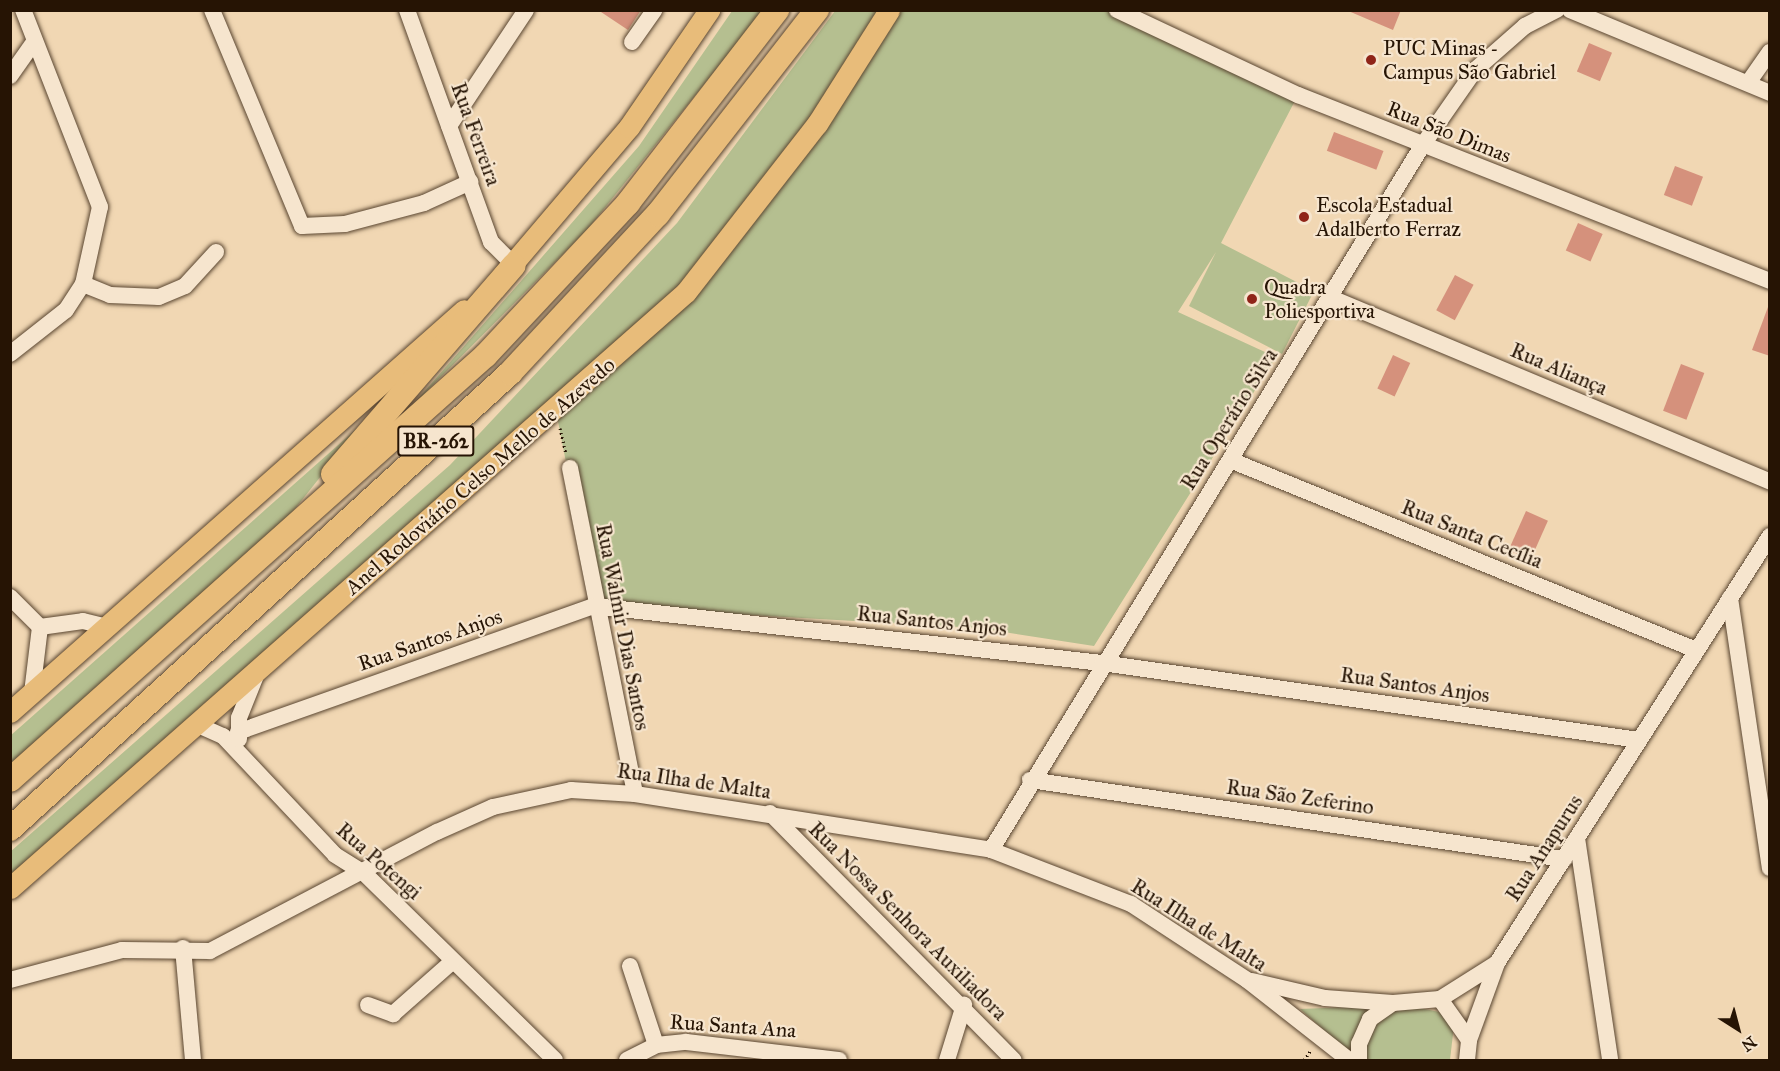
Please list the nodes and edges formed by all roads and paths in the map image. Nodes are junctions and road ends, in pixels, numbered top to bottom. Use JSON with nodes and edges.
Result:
{"nodes":[{"id":1,"x":23,"y":10,"type":"edge"},
{"id":2,"x":212,"y":10,"type":"edge"},
{"id":3,"x":407,"y":10,"type":"edge"},
{"id":4,"x":526,"y":10,"type":"edge"},
{"id":5,"x":654,"y":10,"type":"edge"},
{"id":6,"x":708,"y":10,"type":"edge"},
{"id":7,"x":777,"y":10,"type":"edge"},
{"id":8,"x":817,"y":10,"type":"edge"},
{"id":9,"x":889,"y":10,"type":"edge"},
{"id":10,"x":1117,"y":10,"type":"edge"},
{"id":11,"x":1557,"y":10,"type":"edge"},
{"id":12,"x":1575,"y":11,"type":"edge"},
{"id":13,"x":34,"y":42,"type":"junction"},
{"id":14,"x":632,"y":42,"type":"dead end"},
{"id":15,"x":1770,"y":52,"type":"edge"},
{"id":16,"x":10,"y":76,"type":"edge"},
{"id":17,"x":1748,"y":83,"type":"junction"},
{"id":18,"x":1770,"y":93,"type":"edge"},
{"id":19,"x":449,"y":126,"type":"junction"},
{"id":20,"x":1422,"y":146,"type":"junction"},
{"id":21,"x":470,"y":182,"type":"junction"},
{"id":22,"x":216,"y":252,"type":"dead end"},
{"id":23,"x":514,"y":265,"type":"junction"},
{"id":24,"x":1770,"y":281,"type":"edge"},
{"id":25,"x":83,"y":284,"type":"junction"},
{"id":26,"x":1331,"y":298,"type":"junction"},
{"id":27,"x":10,"y":354,"type":"edge"},
{"id":28,"x":556,"y":411,"type":"junction"},
{"id":29,"x":1230,"y":460,"type":"junction"},
{"id":30,"x":570,"y":468,"type":"joint"},
{"id":31,"x":1770,"y":482,"type":"edge"},
{"id":32,"x":1770,"y":536,"type":"edge"},
{"id":33,"x":270,"y":548,"type":"junction"},
{"id":34,"x":10,"y":597,"type":"edge"},
{"id":35,"x":1730,"y":598,"type":"junction"},
{"id":36,"x":594,"y":606,"type":"junction"},
{"id":37,"x":40,"y":627,"type":"junction"},
{"id":38,"x":107,"y":627,"type":"junction"},
{"id":39,"x":1696,"y":650,"type":"junction"},
{"id":40,"x":1102,"y":663,"type":"junction"},
{"id":41,"x":257,"y":673,"type":"junction"},
{"id":42,"x":32,"y":693,"type":"junction"},
{"id":43,"x":10,"y":712,"type":"edge"},
{"id":44,"x":198,"y":724,"type":"junction"},
{"id":45,"x":238,"y":732,"type":"junction"},
{"id":46,"x":1639,"y":740,"type":"junction"},
{"id":47,"x":246,"y":763,"type":"junction"},
{"id":48,"x":10,"y":780,"type":"edge"},
{"id":49,"x":1030,"y":780,"type":"junction"},
{"id":50,"x":635,"y":794,"type":"junction"},
{"id":51,"x":770,"y":813,"type":"junction"},
{"id":52,"x":10,"y":829,"type":"edge"},
{"id":53,"x":1577,"y":838,"type":"junction"},
{"id":54,"x":991,"y":850,"type":"junction"},
{"id":55,"x":1563,"y":859,"type":"junction"},
{"id":56,"x":1769,"y":860,"type":"edge"},
{"id":57,"x":364,"y":873,"type":"junction"},
{"id":58,"x":10,"y":888,"type":"edge"},
{"id":59,"x":10,"y":941,"type":"edge"},
{"id":60,"x":183,"y":948,"type":"junction"},
{"id":61,"x":10,"y":956,"type":"edge"},
{"id":62,"x":453,"y":960,"type":"junction"},
{"id":63,"x":1497,"y":963,"type":"junction"},
{"id":64,"x":630,"y":966,"type":"dead end"},
{"id":65,"x":10,"y":980,"type":"edge"},
{"id":66,"x":1246,"y":980,"type":"junction"},
{"id":67,"x":1440,"y":999,"type":"junction"},
{"id":68,"x":1393,"y":1003,"type":"junction"},
{"id":69,"x":368,"y":1005,"type":"dead end"},
{"id":70,"x":964,"y":1005,"type":"junction"},
{"id":71,"x":656,"y":1045,"type":"junction"},
{"id":72,"x":1467,"y":1053,"type":"edge"},
{"id":73,"x":193,"y":1060,"type":"edge"},
{"id":74,"x":555,"y":1060,"type":"edge"},
{"id":75,"x":627,"y":1060,"type":"edge"},
{"id":76,"x":839,"y":1060,"type":"edge"},
{"id":77,"x":947,"y":1060,"type":"edge"},
{"id":78,"x":1014,"y":1060,"type":"edge"},
{"id":79,"x":1349,"y":1060,"type":"edge"},
{"id":80,"x":1359,"y":1060,"type":"edge"},
{"id":81,"x":1610,"y":1060,"type":"edge"}],
"edges":[{"from":1,"to":13,"type":"street"},
{"from":2,"to":21,"type":"street"},
{"from":3,"to":19,"type":"street","name":"Rua Ferreira"},
{"from":4,"to":19,"type":"street"},
{"from":5,"to":14,"type":"street"},
{"from":6,"to":23,"type":"main road"},
{"from":7,"to":33,"type":"highway","number":"BR-262"},
{"from":8,"to":52,"type":"highway","number":"BR-262"},
{"from":9,"to":28,"type":"main road","name":"Anel Rodoviário Celso Mello de Azevedo"},
{"from":10,"to":20,"type":"street","name":"Rua São Dimas"},
{"from":11,"to":20,"type":"street","name":"Rua Operário Silva"},
{"from":12,"to":17,"type":"street"},
{"from":13,"to":16,"type":"street"},
{"from":13,"to":25,"type":"street"},
{"from":15,"to":17,"type":"street"},
{"from":17,"to":18,"type":"street"},
{"from":19,"to":21,"type":"street","name":"Rua Ferreira"},
{"from":20,"to":24,"type":"street","name":"Rua São Dimas"},
{"from":20,"to":26,"type":"street","name":"Rua Operário Silva"},
{"from":21,"to":23,"type":"street","name":"Rua Ferreira"},
{"from":22,"to":25,"type":"street"},
{"from":23,"to":33,"type":"highway"},
{"from":23,"to":38,"type":"main road"},
{"from":25,"to":27,"type":"street"},
{"from":26,"to":29,"type":"street","name":"Rua Operário Silva"},
{"from":26,"to":31,"type":"street","name":"Rua Aliança"},
{"from":28,"to":30,"type":"path"},
{"from":28,"to":41,"type":"main road","name":"Anel Rodoviário Celso Mello de Azevedo"},
{"from":29,"to":39,"type":"street","name":"Rua Santa Cecília"},
{"from":29,"to":40,"type":"street","name":"Rua Operário Silva"},
{"from":30,"to":36,"type":"street","name":"Rua Walmir Dias Santos"},
{"from":32,"to":35,"type":"street","name":"Rua Anapurus"},
{"from":33,"to":48,"type":"highway","number":"BR-262"},
{"from":34,"to":37,"type":"street"},
{"from":35,"to":39,"type":"street","name":"Rua Anapurus"},
{"from":35,"to":56,"type":"street"},
{"from":36,"to":40,"type":"street","name":"Rua Santos Anjos"},
{"from":36,"to":45,"type":"street","name":"Rua Santos Anjos"},
{"from":36,"to":50,"type":"street","name":"Rua Walmir Dias Santos"},
{"from":37,"to":38,"type":"street"},
{"from":37,"to":42,"type":"street"},
{"from":38,"to":42,"type":"main road"},
{"from":39,"to":46,"type":"street","name":"Rua Anapurus"},
{"from":40,"to":46,"type":"street","name":"Rua Santos Anjos"},
{"from":40,"to":49,"type":"street","name":"Rua Operário Silva"},
{"from":41,"to":44,"type":"main road","name":"Anel Rodoviário Celso Mello de Azevedo"},
{"from":41,"to":45,"type":"street"},
{"from":42,"to":43,"type":"main road"},
{"from":44,"to":47,"type":"street","name":"Rua Potengi"},
{"from":44,"to":58,"type":"main road","name":"Anel Rodoviário Celso Mello de Azevedo"},
{"from":45,"to":47,"type":"street"},
{"from":46,"to":53,"type":"street","name":"Rua Anapurus"},
{"from":47,"to":57,"type":"street","name":"Rua Potengi"},
{"from":49,"to":54,"type":"street","name":"Rua Operário Silva"},
{"from":49,"to":55,"type":"street","name":"Rua São Zeferino"},
{"from":50,"to":51,"type":"street","name":"Rua Ilha de Malta"},
{"from":50,"to":57,"type":"street","name":"Rua Ilha de Malta"},
{"from":51,"to":54,"type":"street","name":"Rua Ilha de Malta"},
{"from":51,"to":70,"type":"street","name":"Rua Nossa Senhora Auxiliadora"},
{"from":53,"to":55,"type":"street","name":"Rua Anapurus"},
{"from":53,"to":81,"type":"street"},
{"from":54,"to":66,"type":"street","name":"Rua Ilha de Malta"},
{"from":55,"to":63,"type":"street","name":"Rua Anapurus"},
{"from":57,"to":60,"type":"street","name":"Rua Ilha de Malta"},
{"from":57,"to":62,"type":"street","name":"Rua Potengi"},
{"from":59,"to":61,"type":"path"},
{"from":60,"to":65,"type":"street","name":"Rua Ilha de Malta"},
{"from":60,"to":73,"type":"street"},
{"from":62,"to":69,"type":"street"},
{"from":62,"to":74,"type":"street","name":"Rua Potengi"},
{"from":63,"to":67,"type":"street","name":"Rua Anapurus"},
{"from":63,"to":72,"type":"street"},
{"from":64,"to":71,"type":"street"},
{"from":66,"to":68,"type":"street","name":"Rua Anapurus"},
{"from":66,"to":79,"type":"street","name":"Rua Ilha de Malta"},
{"from":67,"to":68,"type":"street","name":"Rua Anapurus"},
{"from":67,"to":72,"type":"street"},
{"from":68,"to":80,"type":"street"},
{"from":70,"to":77,"type":"street"},
{"from":70,"to":78,"type":"street","name":"Rua Nossa Senhora Auxiliadora"},
{"from":71,"to":75,"type":"street","name":"Rua Santa Ana"},
{"from":71,"to":76,"type":"street","name":"Rua Santa Ana"}]}
